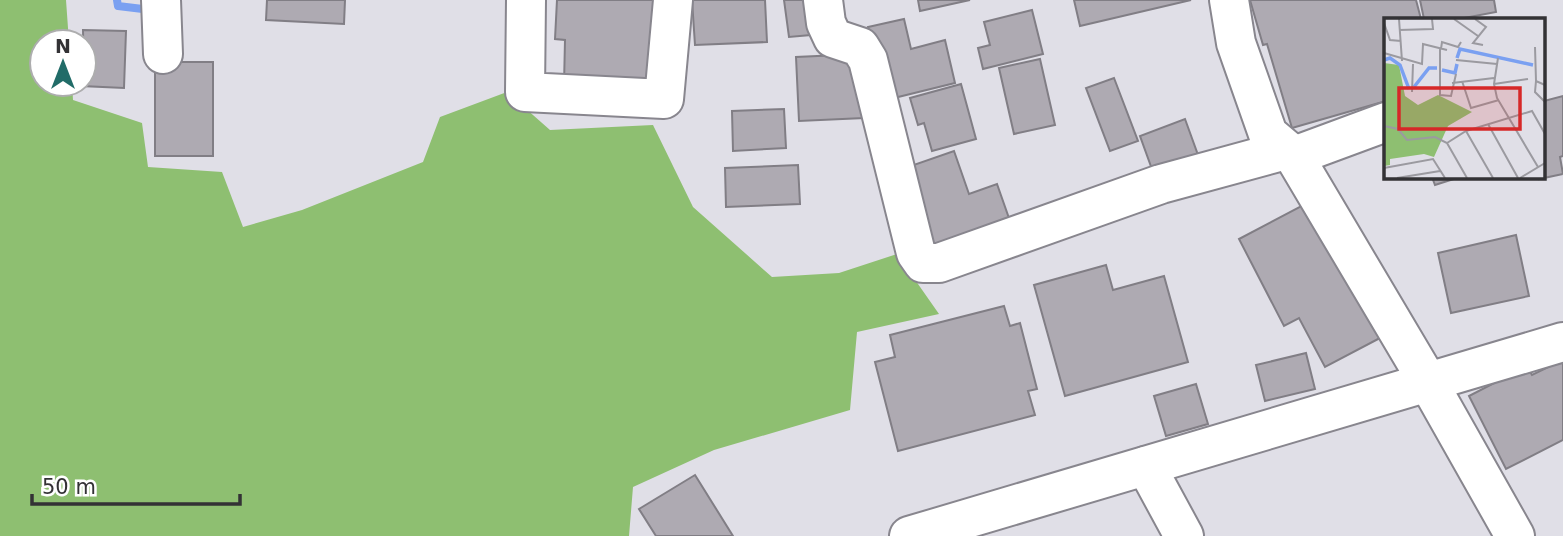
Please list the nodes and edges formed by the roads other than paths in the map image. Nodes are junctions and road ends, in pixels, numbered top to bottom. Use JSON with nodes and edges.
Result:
{"nodes":[{"id":1,"x":526,"y":0,"type":"edge"},
{"id":2,"x":673,"y":0,"type":"edge"},
{"id":3,"x":823,"y":0,"type":"edge"},
{"id":4,"x":1229,"y":0,"type":"edge"},
{"id":5,"x":1384,"y":123,"type":"edge"},
{"id":6,"x":1290,"y":153,"type":"junction"},
{"id":7,"x":1563,"y":342,"type":"edge"},
{"id":8,"x":1428,"y":382,"type":"junction"},
{"id":9,"x":1146,"y":466,"type":"junction"},
{"id":10,"x":908,"y":536,"type":"edge"},
{"id":11,"x":1184,"y":536,"type":"edge"},
{"id":12,"x":1515,"y":536,"type":"edge"}],
"edges":[{"from":1,"to":2,"type":"street"},
{"from":3,"to":6,"type":"street"},
{"from":4,"to":6,"type":"street"},
{"from":5,"to":6,"type":"street"},
{"from":6,"to":8,"type":"street"},
{"from":7,"to":8,"type":"street"},
{"from":8,"to":9,"type":"street"},
{"from":8,"to":12,"type":"street"},
{"from":9,"to":10,"type":"street"},
{"from":9,"to":11,"type":"street"}]}
